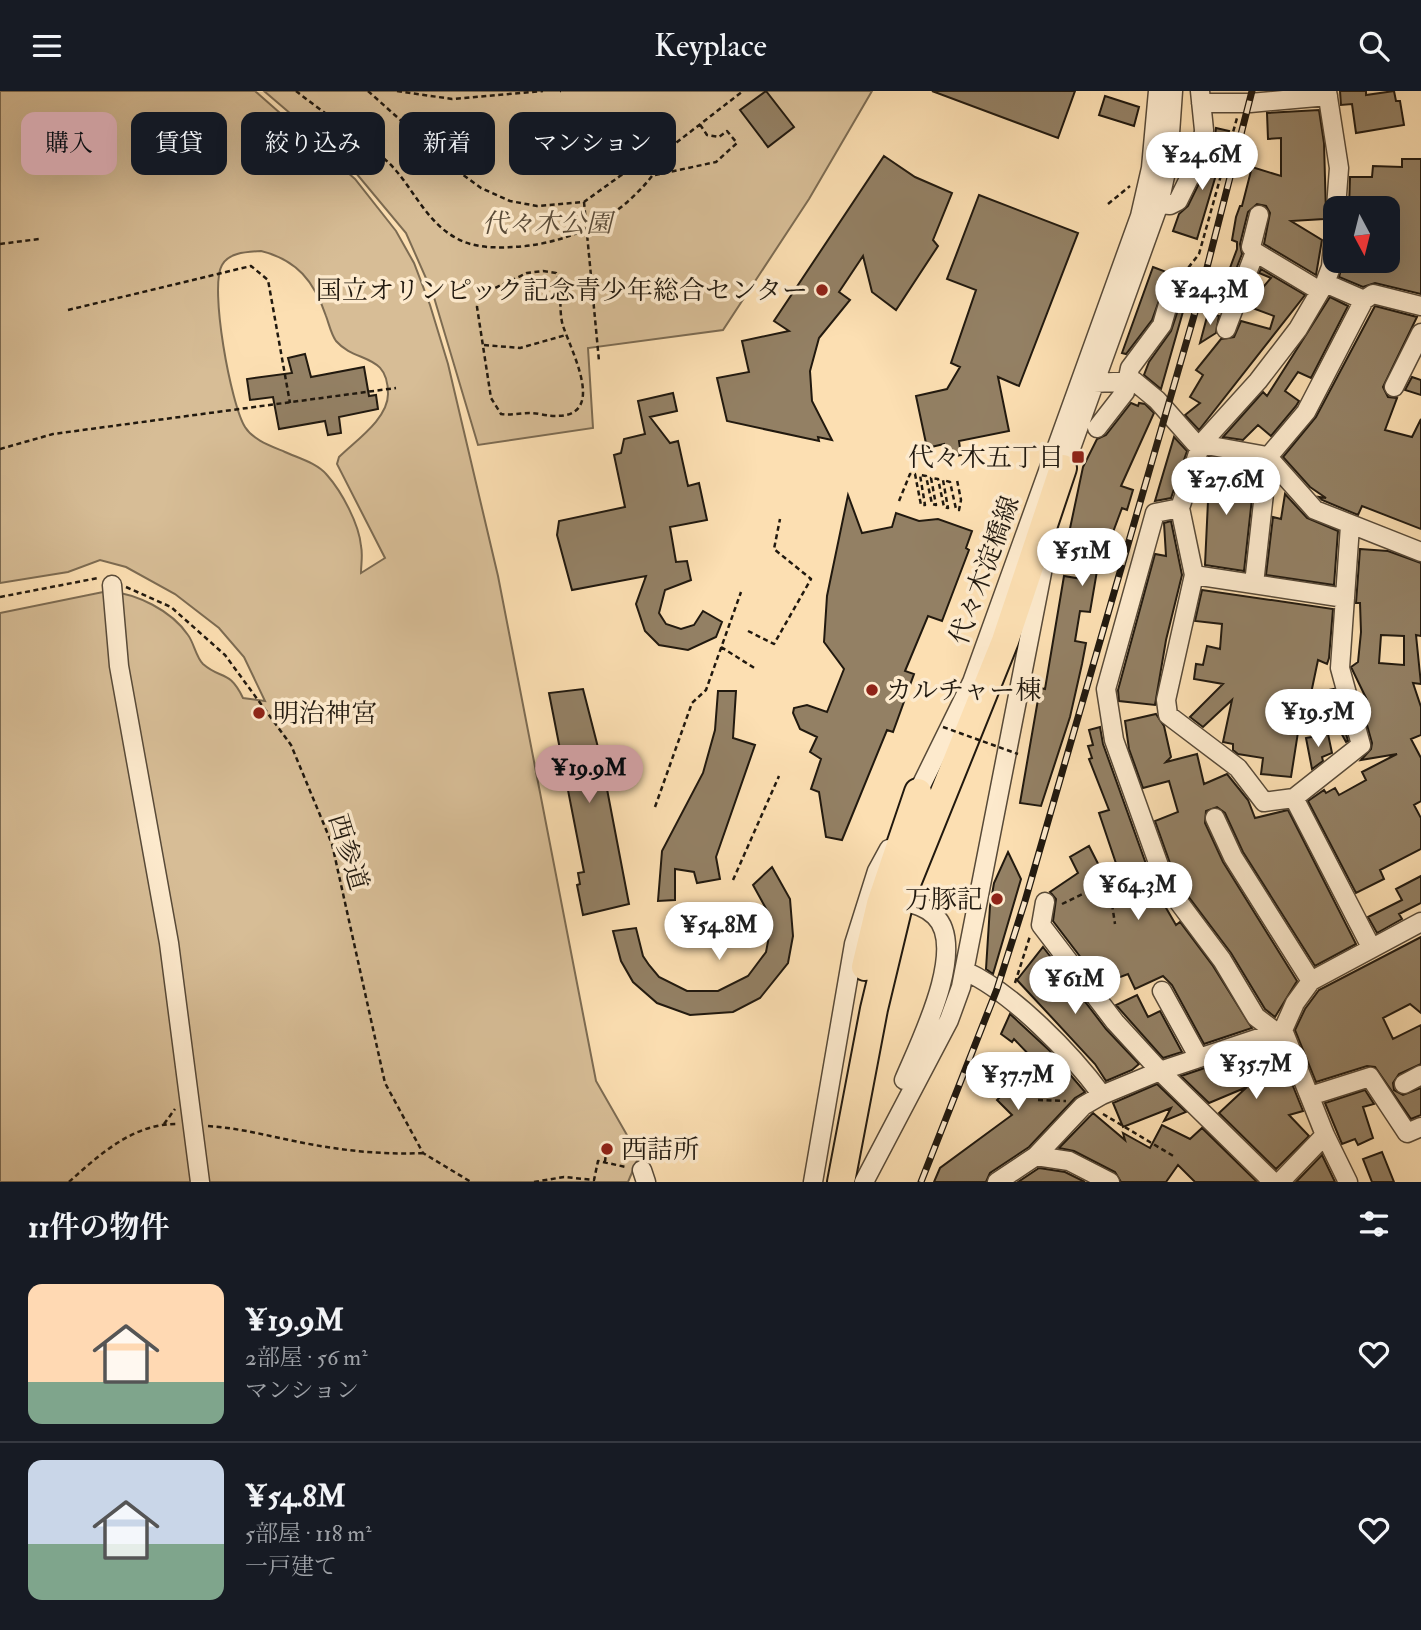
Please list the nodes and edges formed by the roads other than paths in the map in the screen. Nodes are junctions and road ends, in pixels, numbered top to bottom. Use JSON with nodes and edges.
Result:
{"nodes":[{"id":1,"x":1158,"y":91,"type":"edge"},
{"id":2,"x":1173,"y":91,"type":"edge"},
{"id":3,"x":1327,"y":93,"type":"edge"},
{"id":4,"x":1200,"y":97,"type":"edge"},
{"id":5,"x":1337,"y":196,"type":"edge"},
{"id":6,"x":1159,"y":204,"type":"junction"},
{"id":7,"x":1259,"y":215,"type":"dead end"},
{"id":8,"x":1255,"y":252,"type":"junction"},
{"id":9,"x":1329,"y":273,"type":"edge"},
{"id":10,"x":1323,"y":287,"type":"junction"},
{"id":11,"x":1171,"y":294,"type":"road end"},
{"id":12,"x":1364,"y":300,"type":"junction"},
{"id":13,"x":1421,"y":306,"type":"edge"},
{"id":14,"x":1226,"y":329,"type":"dead end"},
{"id":15,"x":1421,"y":333,"type":"edge"},
{"id":16,"x":1128,"y":380,"type":"junction"},
{"id":17,"x":1094,"y":383,"type":"junction"},
{"id":18,"x":1394,"y":387,"type":"dead end"},
{"id":19,"x":1097,"y":428,"type":"dead end"},
{"id":20,"x":1201,"y":445,"type":"junction"},
{"id":21,"x":1268,"y":457,"type":"junction"},
{"id":22,"x":1063,"y":468,"type":"junction"},
{"id":23,"x":1180,"y":508,"type":"junction"},
{"id":24,"x":1350,"y":526,"type":"junction"},
{"id":25,"x":1421,"y":552,"type":"edge"},
{"id":26,"x":1194,"y":575,"type":"junction"},
{"id":27,"x":1254,"y":584,"type":"junction"},
{"id":28,"x":112,"y":585,"type":"road end"},
{"id":29,"x":1345,"y":598,"type":"junction"},
{"id":30,"x":918,"y":792,"type":"junction"},
{"id":31,"x":1294,"y":798,"type":"junction"},
{"id":32,"x":1215,"y":818,"type":"dead end"},
{"id":33,"x":900,"y":901,"type":"junction"},
{"id":34,"x":1043,"y":913,"type":"road end"},
{"id":35,"x":1421,"y":922,"type":"edge"},
{"id":36,"x":1371,"y":947,"type":"junction"},
{"id":37,"x":965,"y":971,"type":"junction"},
{"id":38,"x":1311,"y":981,"type":"junction"},
{"id":39,"x":1162,"y":991,"type":"dead end"},
{"id":40,"x":1280,"y":1031,"type":"junction"},
{"id":41,"x":1199,"y":1058,"type":"junction"},
{"id":42,"x":1160,"y":1071,"type":"junction"},
{"id":43,"x":1421,"y":1076,"type":"edge"},
{"id":44,"x":1404,"y":1084,"type":"dead end"},
{"id":45,"x":1310,"y":1096,"type":"junction"},
{"id":46,"x":1091,"y":1102,"type":"junction"},
{"id":47,"x":900,"y":1109,"type":"junction"},
{"id":48,"x":1421,"y":1127,"type":"edge"},
{"id":49,"x":1325,"y":1135,"type":"junction"},
{"id":50,"x":1036,"y":1157,"type":"junction"},
{"id":51,"x":200,"y":1182,"type":"edge"},
{"id":52,"x":813,"y":1182,"type":"edge"},
{"id":53,"x":828,"y":1182,"type":"edge"},
{"id":54,"x":842,"y":1182,"type":"edge"},
{"id":55,"x":864,"y":1182,"type":"edge"},
{"id":56,"x":997,"y":1182,"type":"edge"},
{"id":57,"x":1110,"y":1182,"type":"edge"},
{"id":58,"x":1273,"y":1182,"type":"edge"},
{"id":59,"x":1280,"y":1182,"type":"edge"},
{"id":60,"x":1348,"y":1182,"type":"edge"}],
"edges":[{"from":1,"to":30,"type":"street","name":"代々木淀橋線"},
{"from":2,"to":6,"type":"street","name":"代々木淀橋線"},
{"from":3,"to":4,"type":"street"},
{"from":3,"to":5,"type":"street"},
{"from":4,"to":6,"type":"street"},
{"from":6,"to":17,"type":"street","name":"代々木淀橋線"},
{"from":7,"to":8,"type":"street"},
{"from":8,"to":10,"type":"street"},
{"from":8,"to":14,"type":"street"},
{"from":9,"to":10,"type":"street"},
{"from":10,"to":12,"type":"street"},
{"from":10,"to":20,"type":"street"},
{"from":11,"to":16,"type":"street"},
{"from":12,"to":13,"type":"street"},
{"from":12,"to":21,"type":"street"},
{"from":15,"to":18,"type":"street"},
{"from":16,"to":17,"type":"street"},
{"from":16,"to":19,"type":"street"},
{"from":16,"to":20,"type":"street"},
{"from":17,"to":22,"type":"street","name":"代々木淀橋線"},
{"from":20,"to":21,"type":"street"},
{"from":20,"to":23,"type":"street"},
{"from":21,"to":24,"type":"street"},
{"from":21,"to":27,"type":"street"},
{"from":22,"to":33,"type":"highway"},
{"from":22,"to":37,"type":"street","name":"代々木淀橋線"},
{"from":23,"to":26,"type":"street"},
{"from":23,"to":40,"type":"street"},
{"from":24,"to":25,"type":"street"},
{"from":24,"to":29,"type":"street"},
{"from":26,"to":27,"type":"street"},
{"from":26,"to":31,"type":"street"},
{"from":27,"to":29,"type":"street"},
{"from":28,"to":51,"type":"street"},
{"from":29,"to":31,"type":"street"},
{"from":30,"to":52,"type":"street","name":"代々木淀橋線"},
{"from":30,"to":53,"type":"highway"},
{"from":31,"to":36,"type":"street"},
{"from":32,"to":38,"type":"street"},
{"from":33,"to":47,"type":"street"},
{"from":33,"to":54,"type":"highway"},
{"from":34,"to":42,"type":"street"},
{"from":35,"to":36,"type":"street"},
{"from":36,"to":38,"type":"street"},
{"from":37,"to":46,"type":"street"},
{"from":37,"to":47,"type":"street","name":"代々木淀橋線"},
{"from":38,"to":40,"type":"street"},
{"from":39,"to":41,"type":"street"},
{"from":40,"to":41,"type":"street"},
{"from":40,"to":45,"type":"street"},
{"from":41,"to":42,"type":"street"},
{"from":42,"to":46,"type":"street"},
{"from":42,"to":58,"type":"street"},
{"from":43,"to":44,"type":"street"},
{"from":45,"to":48,"type":"street"},
{"from":45,"to":49,"type":"street"},
{"from":46,"to":50,"type":"street"},
{"from":47,"to":55,"type":"street","name":"代々木淀橋線"},
{"from":49,"to":59,"type":"street"},
{"from":49,"to":60,"type":"street"},
{"from":50,"to":56,"type":"street"},
{"from":50,"to":57,"type":"street"}]}
